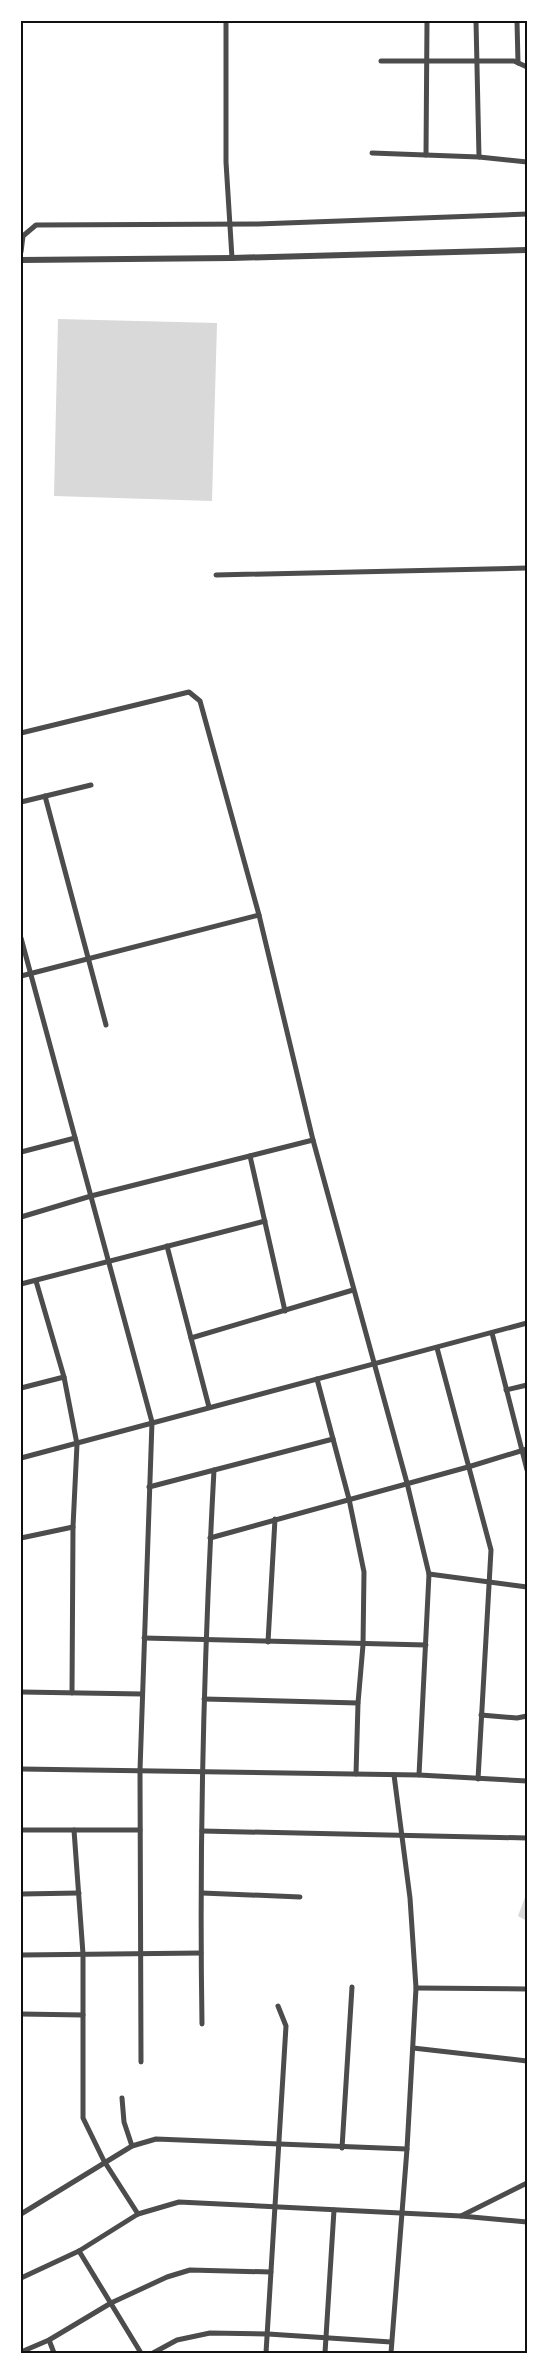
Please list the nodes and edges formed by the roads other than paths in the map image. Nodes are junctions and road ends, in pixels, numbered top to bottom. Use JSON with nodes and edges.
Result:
{"nodes":[{"id":1,"x":226,"y":21,"type":"edge"},
{"id":2,"x":427,"y":21,"type":"edge"},
{"id":3,"x":476,"y":21,"type":"edge"},
{"id":4,"x":517,"y":21,"type":"edge"},
{"id":5,"x":381,"y":61,"type":"dead end"},
{"id":6,"x":426,"y":61,"type":"junction"},
{"id":7,"x":475,"y":61,"type":"junction"},
{"id":8,"x":518,"y":63,"type":"junction"},
{"id":9,"x":527,"y":67,"type":"edge"},
{"id":10,"x":372,"y":153,"type":"dead end"},
{"id":11,"x":426,"y":155,"type":"junction"},
{"id":12,"x":479,"y":157,"type":"junction"},
{"id":13,"x":527,"y":162,"type":"edge"},
{"id":14,"x":527,"y":214,"type":"edge"},
{"id":15,"x":231,"y":224,"type":"junction"},
{"id":16,"x":527,"y":250,"type":"edge"},
{"id":17,"x":21,"y":252,"type":"edge"},
{"id":18,"x":232,"y":258,"type":"junction"},
{"id":19,"x":21,"y":260,"type":"edge"},
{"id":20,"x":527,"y":568,"type":"edge"},
{"id":21,"x":216,"y":575,"type":"dead end"},
{"id":22,"x":21,"y":733,"type":"edge"},
{"id":23,"x":91,"y":785,"type":"dead end"},
{"id":24,"x":45,"y":796,"type":"junction"},
{"id":25,"x":21,"y":802,"type":"edge"},
{"id":26,"x":259,"y":915,"type":"junction"},
{"id":27,"x":21,"y":938,"type":"edge"},
{"id":28,"x":90,"y":958,"type":"junction"},
{"id":29,"x":31,"y":973,"type":"junction"},
{"id":30,"x":21,"y":976,"type":"edge"},
{"id":31,"x":106,"y":1025,"type":"dead end"},
{"id":32,"x":75,"y":1138,"type":"junction"},
{"id":33,"x":313,"y":1140,"type":"junction"},
{"id":34,"x":21,"y":1152,"type":"edge"},
{"id":35,"x":250,"y":1156,"type":"junction"},
{"id":36,"x":91,"y":1196,"type":"junction"},
{"id":37,"x":21,"y":1217,"type":"edge"},
{"id":38,"x":264,"y":1221,"type":"junction"},
{"id":39,"x":167,"y":1246,"type":"junction"},
{"id":40,"x":108,"y":1262,"type":"junction"},
{"id":41,"x":36,"y":1280,"type":"junction"},
{"id":42,"x":21,"y":1284,"type":"edge"},
{"id":43,"x":353,"y":1290,"type":"junction"},
{"id":44,"x":285,"y":1311,"type":"junction"},
{"id":45,"x":527,"y":1323,"type":"edge"},
{"id":46,"x":492,"y":1333,"type":"junction"},
{"id":47,"x":191,"y":1338,"type":"junction"},
{"id":48,"x":437,"y":1348,"type":"junction"},
{"id":49,"x":375,"y":1364,"type":"junction"},
{"id":50,"x":64,"y":1377,"type":"junction"},
{"id":51,"x":317,"y":1380,"type":"junction"},
{"id":52,"x":527,"y":1385,"type":"edge"},
{"id":53,"x":21,"y":1388,"type":"edge"},
{"id":54,"x":506,"y":1390,"type":"junction"},
{"id":55,"x":209,"y":1407,"type":"junction"},
{"id":56,"x":152,"y":1422,"type":"junction"},
{"id":57,"x":333,"y":1439,"type":"junction"},
{"id":58,"x":77,"y":1444,"type":"junction"},
{"id":59,"x":524,"y":1449,"type":"edge"},
{"id":60,"x":21,"y":1458,"type":"edge"},
{"id":61,"x":468,"y":1467,"type":"junction"},
{"id":62,"x":214,"y":1470,"type":"junction"},
{"id":63,"x":527,"y":1470,"type":"edge"},
{"id":64,"x":407,"y":1483,"type":"junction"},
{"id":65,"x":149,"y":1487,"type":"junction"},
{"id":66,"x":349,"y":1499,"type":"junction"},
{"id":67,"x":276,"y":1519,"type":"junction"},
{"id":68,"x":73,"y":1527,"type":"junction"},
{"id":69,"x":21,"y":1538,"type":"edge"},
{"id":70,"x":210,"y":1538,"type":"junction"},
{"id":71,"x":429,"y":1574,"type":"junction"},
{"id":72,"x":488,"y":1581,"type":"junction"},
{"id":73,"x":527,"y":1587,"type":"edge"},
{"id":74,"x":144,"y":1638,"type":"junction"},
{"id":75,"x":206,"y":1640,"type":"junction"},
{"id":76,"x":268,"y":1642,"type":"junction"},
{"id":77,"x":363,"y":1645,"type":"junction"},
{"id":78,"x":426,"y":1645,"type":"junction"},
{"id":79,"x":21,"y":1692,"type":"edge"},
{"id":80,"x":72,"y":1693,"type":"junction"},
{"id":81,"x":142,"y":1694,"type":"junction"},
{"id":82,"x":204,"y":1699,"type":"junction"},
{"id":83,"x":358,"y":1704,"type":"junction"},
{"id":84,"x":481,"y":1715,"type":"junction"},
{"id":85,"x":527,"y":1716,"type":"edge"},
{"id":86,"x":21,"y":1769,"type":"edge"},
{"id":87,"x":140,"y":1770,"type":"junction"},
{"id":88,"x":202,"y":1771,"type":"junction"},
{"id":89,"x":356,"y":1774,"type":"junction"},
{"id":90,"x":394,"y":1775,"type":"junction"},
{"id":91,"x":419,"y":1775,"type":"junction"},
{"id":92,"x":478,"y":1779,"type":"junction"},
{"id":93,"x":527,"y":1781,"type":"edge"},
{"id":94,"x":21,"y":1830,"type":"edge"},
{"id":95,"x":74,"y":1830,"type":"junction"},
{"id":96,"x":140,"y":1830,"type":"junction"},
{"id":97,"x":202,"y":1831,"type":"junction"},
{"id":98,"x":401,"y":1835,"type":"junction"},
{"id":99,"x":527,"y":1838,"type":"edge"},
{"id":100,"x":202,"y":1893,"type":"junction"},
{"id":101,"x":21,"y":1894,"type":"edge"},
{"id":102,"x":79,"y":1894,"type":"junction"},
{"id":103,"x":300,"y":1897,"type":"dead end"},
{"id":104,"x":201,"y":1953,"type":"junction"},
{"id":105,"x":83,"y":1954,"type":"junction"},
{"id":106,"x":141,"y":1954,"type":"junction"},
{"id":107,"x":21,"y":1955,"type":"edge"},
{"id":108,"x":352,"y":1987,"type":"dead end"},
{"id":109,"x":416,"y":1988,"type":"junction"},
{"id":110,"x":527,"y":1989,"type":"edge"},
{"id":111,"x":278,"y":2006,"type":"dead end"},
{"id":112,"x":21,"y":2014,"type":"edge"},
{"id":113,"x":83,"y":2015,"type":"junction"},
{"id":114,"x":202,"y":2024,"type":"dead end"},
{"id":115,"x":413,"y":2048,"type":"junction"},
{"id":116,"x":527,"y":2061,"type":"edge"},
{"id":117,"x":141,"y":2062,"type":"dead end"},
{"id":118,"x":122,"y":2098,"type":"dead end"},
{"id":119,"x":279,"y":2145,"type":"junction"},
{"id":120,"x":132,"y":2146,"type":"junction"},
{"id":121,"x":342,"y":2148,"type":"junction"},
{"id":122,"x":407,"y":2149,"type":"junction"},
{"id":123,"x":104,"y":2161,"type":"junction"},
{"id":124,"x":527,"y":2183,"type":"edge"},
{"id":125,"x":275,"y":2206,"type":"junction"},
{"id":126,"x":334,"y":2210,"type":"junction"},
{"id":127,"x":21,"y":2214,"type":"edge"},
{"id":128,"x":138,"y":2214,"type":"junction"},
{"id":129,"x":400,"y":2214,"type":"junction"},
{"id":130,"x":461,"y":2216,"type":"junction"},
{"id":131,"x":527,"y":2222,"type":"edge"},
{"id":132,"x":79,"y":2251,"type":"junction"},
{"id":133,"x":271,"y":2272,"type":"junction"},
{"id":134,"x":21,"y":2278,"type":"edge"},
{"id":135,"x":111,"y":2303,"type":"junction"},
{"id":136,"x":268,"y":2334,"type":"junction"},
{"id":137,"x":326,"y":2337,"type":"junction"},
{"id":138,"x":49,"y":2340,"type":"junction"},
{"id":139,"x":392,"y":2342,"type":"junction"},
{"id":140,"x":21,"y":2352,"type":"edge"},
{"id":141,"x":54,"y":2353,"type":"edge"},
{"id":142,"x":141,"y":2353,"type":"edge"},
{"id":143,"x":153,"y":2353,"type":"edge"},
{"id":144,"x":266,"y":2353,"type":"edge"},
{"id":145,"x":325,"y":2353,"type":"edge"},
{"id":146,"x":390,"y":2353,"type":"edge"}],
"edges":[{"from":1,"to":15,"type":"street"},
{"from":2,"to":6,"type":"street"},
{"from":3,"to":7,"type":"street"},
{"from":4,"to":8,"type":"street"},
{"from":5,"to":6,"type":"street"},
{"from":6,"to":7,"type":"street"},
{"from":6,"to":11,"type":"street"},
{"from":7,"to":8,"type":"street"},
{"from":7,"to":12,"type":"street"},
{"from":8,"to":9,"type":"street"},
{"from":10,"to":11,"type":"street"},
{"from":11,"to":12,"type":"street"},
{"from":12,"to":13,"type":"street"},
{"from":14,"to":15,"type":"street"},
{"from":15,"to":17,"type":"street"},
{"from":15,"to":18,"type":"street"},
{"from":16,"to":18,"type":"street"},
{"from":18,"to":19,"type":"street"},
{"from":20,"to":21,"type":"street"},
{"from":22,"to":26,"type":"street"},
{"from":23,"to":24,"type":"street"},
{"from":24,"to":25,"type":"street"},
{"from":24,"to":28,"type":"street"},
{"from":26,"to":28,"type":"street"},
{"from":26,"to":33,"type":"street"},
{"from":27,"to":29,"type":"street"},
{"from":28,"to":29,"type":"street"},
{"from":28,"to":31,"type":"street"},
{"from":29,"to":30,"type":"street"},
{"from":29,"to":32,"type":"street"},
{"from":32,"to":34,"type":"street"},
{"from":32,"to":36,"type":"street"},
{"from":33,"to":35,"type":"street"},
{"from":33,"to":43,"type":"street"},
{"from":35,"to":36,"type":"street"},
{"from":35,"to":38,"type":"street"},
{"from":36,"to":37,"type":"street"},
{"from":36,"to":40,"type":"street"},
{"from":38,"to":39,"type":"street"},
{"from":38,"to":44,"type":"street"},
{"from":39,"to":40,"type":"street"},
{"from":39,"to":47,"type":"street"},
{"from":40,"to":41,"type":"street"},
{"from":40,"to":56,"type":"street"},
{"from":41,"to":42,"type":"street"},
{"from":41,"to":50,"type":"street"},
{"from":43,"to":44,"type":"street"},
{"from":43,"to":49,"type":"street"},
{"from":44,"to":47,"type":"street"},
{"from":45,"to":46,"type":"street"},
{"from":46,"to":48,"type":"street"},
{"from":46,"to":54,"type":"street"},
{"from":47,"to":55,"type":"street"},
{"from":48,"to":49,"type":"street"},
{"from":48,"to":61,"type":"street"},
{"from":49,"to":51,"type":"street"},
{"from":49,"to":64,"type":"street"},
{"from":50,"to":53,"type":"street"},
{"from":50,"to":58,"type":"street"},
{"from":51,"to":55,"type":"street"},
{"from":51,"to":57,"type":"street"},
{"from":52,"to":54,"type":"street"},
{"from":54,"to":59,"type":"street"},
{"from":55,"to":56,"type":"street"},
{"from":56,"to":58,"type":"street"},
{"from":56,"to":65,"type":"street"},
{"from":57,"to":62,"type":"street"},
{"from":57,"to":66,"type":"street"},
{"from":58,"to":60,"type":"street"},
{"from":58,"to":68,"type":"street"},
{"from":59,"to":61,"type":"street"},
{"from":59,"to":63,"type":"street"},
{"from":61,"to":64,"type":"street"},
{"from":61,"to":72,"type":"street"},
{"from":62,"to":65,"type":"street"},
{"from":62,"to":70,"type":"street"},
{"from":64,"to":66,"type":"street"},
{"from":64,"to":71,"type":"street"},
{"from":65,"to":74,"type":"street"},
{"from":66,"to":67,"type":"street"},
{"from":66,"to":77,"type":"street"},
{"from":67,"to":70,"type":"street"},
{"from":67,"to":76,"type":"street"},
{"from":68,"to":69,"type":"street"},
{"from":68,"to":80,"type":"street"},
{"from":70,"to":75,"type":"street"},
{"from":71,"to":72,"type":"street"},
{"from":71,"to":78,"type":"street"},
{"from":72,"to":73,"type":"street"},
{"from":72,"to":84,"type":"street"},
{"from":74,"to":75,"type":"street"},
{"from":74,"to":81,"type":"street"},
{"from":75,"to":76,"type":"street"},
{"from":75,"to":82,"type":"street"},
{"from":76,"to":77,"type":"street"},
{"from":77,"to":78,"type":"street"},
{"from":77,"to":83,"type":"street"},
{"from":78,"to":91,"type":"street"},
{"from":79,"to":80,"type":"street"},
{"from":80,"to":81,"type":"street"},
{"from":81,"to":87,"type":"street"},
{"from":82,"to":83,"type":"street"},
{"from":82,"to":88,"type":"street"},
{"from":83,"to":89,"type":"street"},
{"from":84,"to":85,"type":"street"},
{"from":84,"to":92,"type":"street"},
{"from":86,"to":87,"type":"street"},
{"from":87,"to":88,"type":"street"},
{"from":87,"to":96,"type":"street"},
{"from":88,"to":89,"type":"street"},
{"from":88,"to":97,"type":"street"},
{"from":89,"to":90,"type":"street"},
{"from":90,"to":91,"type":"street"},
{"from":90,"to":98,"type":"street"},
{"from":91,"to":92,"type":"street"},
{"from":92,"to":93,"type":"street"},
{"from":94,"to":95,"type":"street"},
{"from":95,"to":96,"type":"street"},
{"from":95,"to":102,"type":"street"},
{"from":96,"to":106,"type":"street"},
{"from":97,"to":98,"type":"street"},
{"from":97,"to":100,"type":"street"},
{"from":98,"to":99,"type":"street"},
{"from":98,"to":109,"type":"street"},
{"from":100,"to":103,"type":"street"},
{"from":100,"to":104,"type":"street"},
{"from":101,"to":102,"type":"street"},
{"from":102,"to":105,"type":"street"},
{"from":104,"to":106,"type":"street"},
{"from":104,"to":114,"type":"street"},
{"from":105,"to":106,"type":"street"},
{"from":105,"to":107,"type":"street"},
{"from":105,"to":113,"type":"street"},
{"from":106,"to":117,"type":"street"},
{"from":108,"to":121,"type":"street"},
{"from":109,"to":110,"type":"street"},
{"from":109,"to":115,"type":"street"},
{"from":111,"to":119,"type":"street"},
{"from":112,"to":113,"type":"street"},
{"from":113,"to":123,"type":"street"},
{"from":115,"to":116,"type":"street"},
{"from":115,"to":122,"type":"street"},
{"from":118,"to":120,"type":"street"},
{"from":119,"to":120,"type":"street"},
{"from":119,"to":121,"type":"street"},
{"from":119,"to":125,"type":"street"},
{"from":120,"to":123,"type":"street"},
{"from":121,"to":122,"type":"street"},
{"from":122,"to":129,"type":"street"},
{"from":123,"to":127,"type":"street"},
{"from":123,"to":128,"type":"street"},
{"from":124,"to":130,"type":"street"},
{"from":125,"to":126,"type":"street"},
{"from":125,"to":128,"type":"street"},
{"from":125,"to":133,"type":"street"},
{"from":126,"to":129,"type":"street"},
{"from":126,"to":137,"type":"street"},
{"from":128,"to":132,"type":"street"},
{"from":129,"to":130,"type":"street"},
{"from":129,"to":139,"type":"street"},
{"from":130,"to":131,"type":"street"},
{"from":132,"to":134,"type":"street"},
{"from":132,"to":135,"type":"street"},
{"from":133,"to":135,"type":"street"},
{"from":133,"to":136,"type":"street"},
{"from":135,"to":138,"type":"street"},
{"from":135,"to":142,"type":"street"},
{"from":136,"to":137,"type":"street"},
{"from":136,"to":143,"type":"street"},
{"from":136,"to":144,"type":"street"},
{"from":137,"to":139,"type":"street"},
{"from":137,"to":145,"type":"street"},
{"from":138,"to":140,"type":"street"},
{"from":138,"to":141,"type":"street"},
{"from":139,"to":146,"type":"street"}]}
